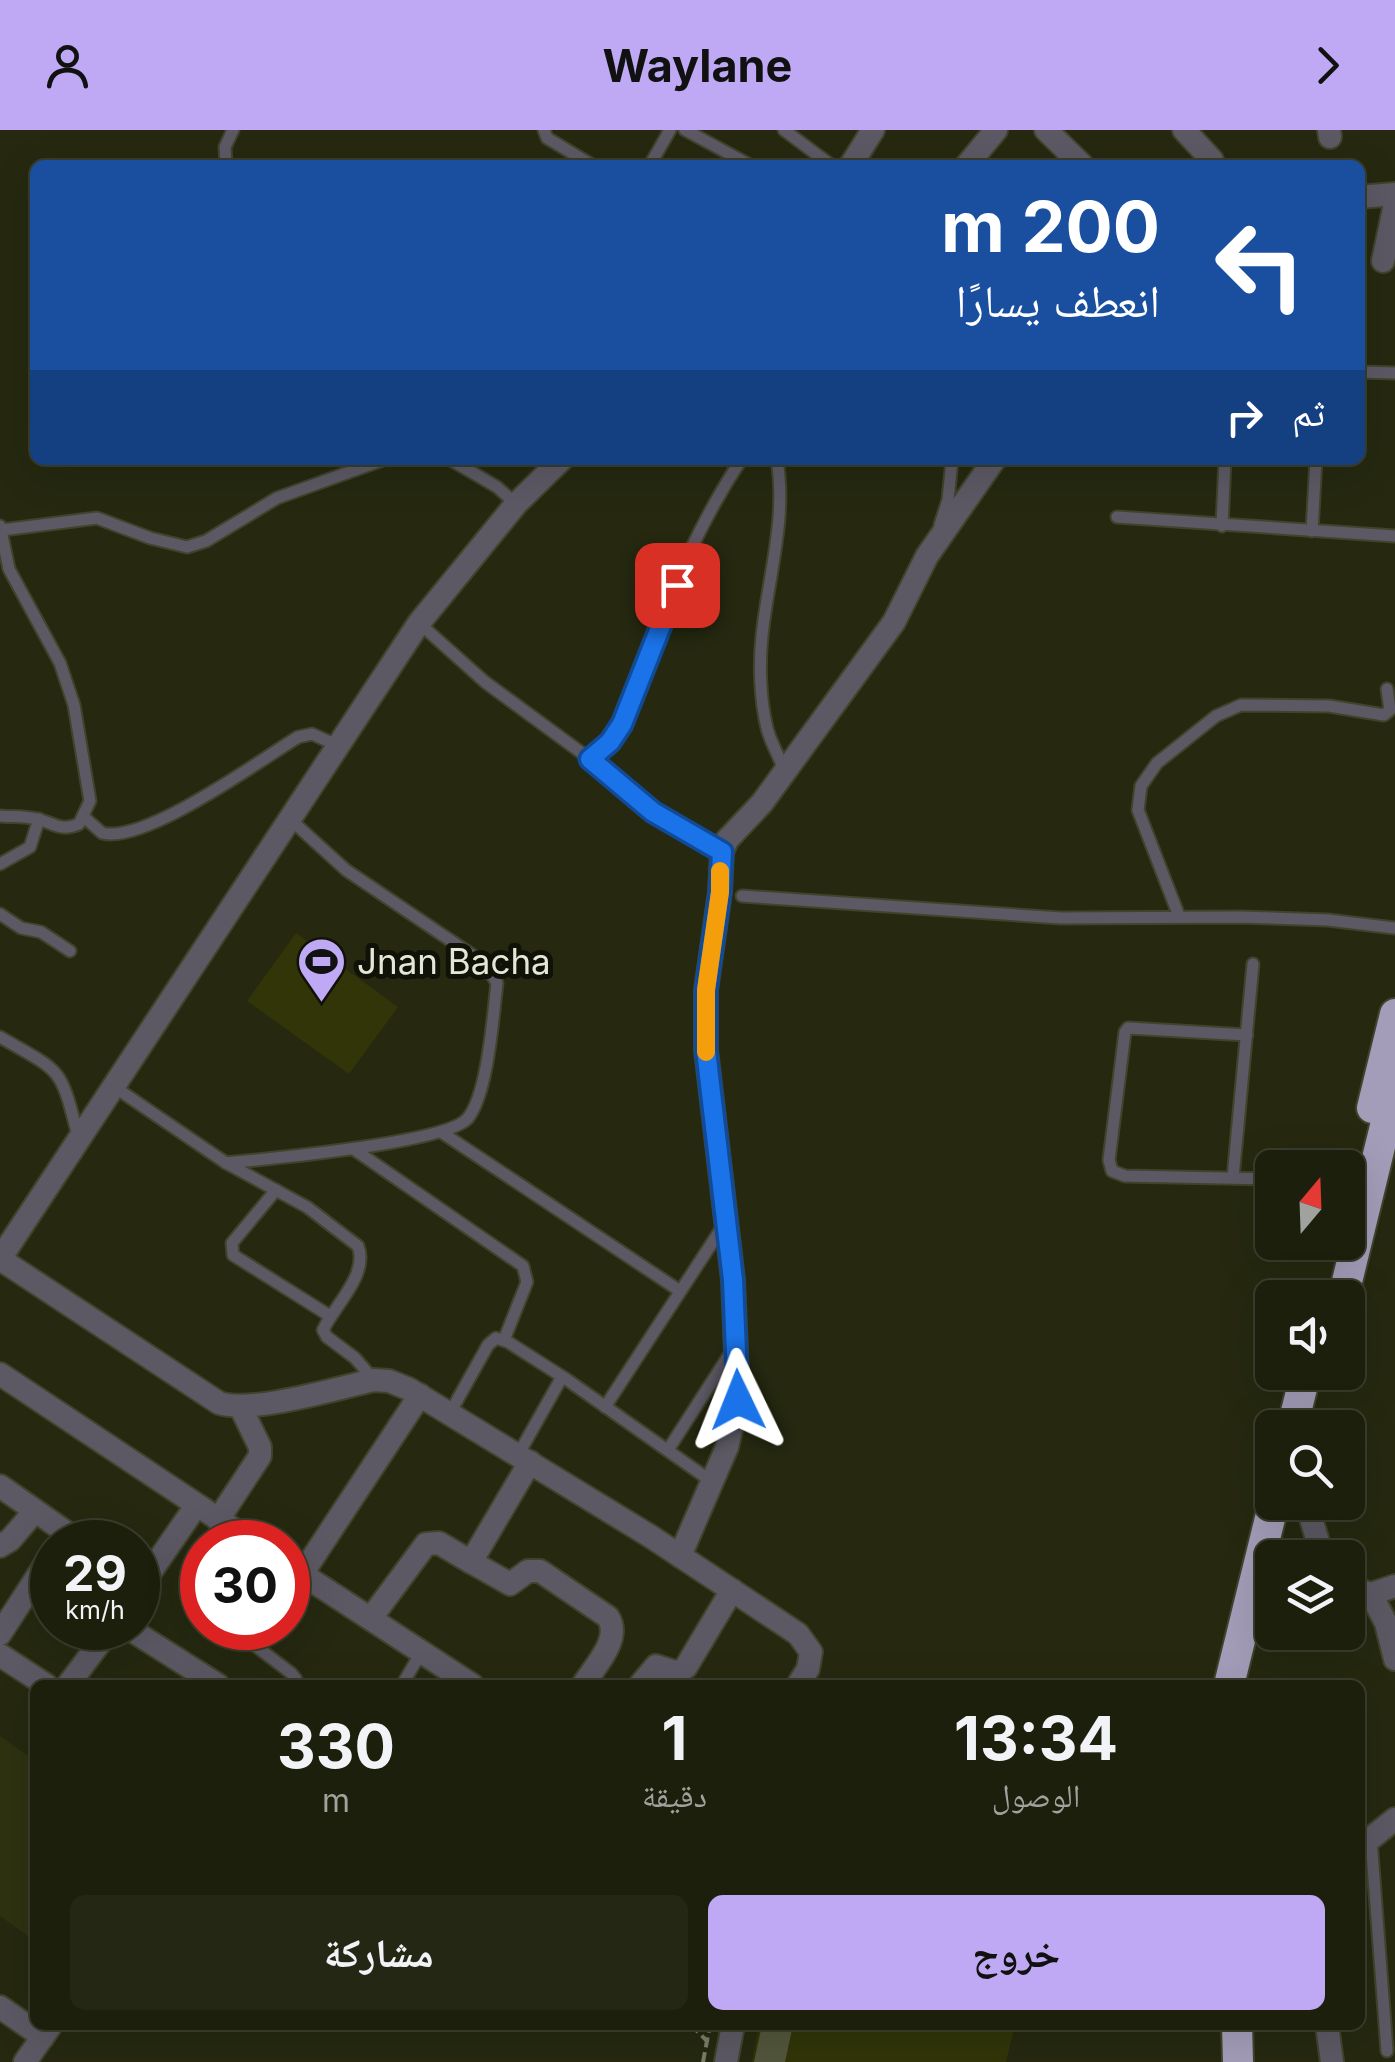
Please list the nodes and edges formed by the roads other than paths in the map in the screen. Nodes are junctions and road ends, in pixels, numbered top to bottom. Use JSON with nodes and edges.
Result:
{"nodes":[{"id":1,"x":233,"y":130,"type":"edge"},
{"id":2,"x":544,"y":130,"type":"edge"},
{"id":3,"x":670,"y":130,"type":"edge"},
{"id":4,"x":686,"y":130,"type":"edge"},
{"id":5,"x":784,"y":130,"type":"edge"},
{"id":6,"x":873,"y":130,"type":"edge"},
{"id":7,"x":996,"y":130,"type":"edge"},
{"id":8,"x":1046,"y":130,"type":"edge"},
{"id":9,"x":1184,"y":130,"type":"edge"},
{"id":10,"x":1071,"y":152,"type":"edge"},
{"id":11,"x":226,"y":160,"type":"edge"},
{"id":12,"x":583,"y":160,"type":"edge"},
{"id":13,"x":653,"y":160,"type":"edge"},
{"id":14,"x":740,"y":160,"type":"edge"},
{"id":15,"x":824,"y":160,"type":"edge"},
{"id":16,"x":853,"y":160,"type":"edge"},
{"id":17,"x":971,"y":160,"type":"edge"},
{"id":18,"x":1212,"y":160,"type":"dead end"},
{"id":19,"x":1395,"y":194,"type":"edge"},
{"id":20,"x":1365,"y":197,"type":"edge"},
{"id":21,"x":1395,"y":204,"type":"edge"},
{"id":22,"x":1379,"y":261,"type":"edge"},
{"id":23,"x":1365,"y":372,"type":"edge"},
{"id":24,"x":1395,"y":373,"type":"edge"},
{"id":25,"x":369,"y":465,"type":"edge"},
{"id":26,"x":460,"y":465,"type":"edge"},
{"id":27,"x":556,"y":465,"type":"edge"},
{"id":28,"x":739,"y":465,"type":"edge"},
{"id":29,"x":778,"y":465,"type":"edge"},
{"id":30,"x":952,"y":465,"type":"edge"},
{"id":31,"x":991,"y":465,"type":"edge"},
{"id":32,"x":1225,"y":465,"type":"edge"},
{"id":33,"x":1316,"y":465,"type":"edge"},
{"id":34,"x":516,"y":504,"type":"junction"},
{"id":35,"x":1118,"y":517,"type":"dead end"},
{"id":36,"x":1222,"y":526,"type":"junction"},
{"id":37,"x":1,"y":528,"type":"edge"},
{"id":38,"x":1312,"y":531,"type":"junction"},
{"id":39,"x":1395,"y":536,"type":"edge"},
{"id":40,"x":927,"y":556,"type":"junction"},
{"id":41,"x":419,"y":623,"type":"junction"},
{"id":42,"x":1387,"y":689,"type":"dead end"},
{"id":43,"x":340,"y":747,"type":"junction"},
{"id":44,"x":590,"y":759,"type":"junction"},
{"id":45,"x":784,"y":770,"type":"junction"},
{"id":46,"x":0,"y":816,"type":"edge"},
{"id":47,"x":84,"y":817,"type":"junction"},
{"id":48,"x":38,"y":819,"type":"junction"},
{"id":49,"x":291,"y":820,"type":"junction"},
{"id":50,"x":722,"y":852,"type":"junction"},
{"id":51,"x":0,"y":864,"type":"edge"},
{"id":52,"x":742,"y":896,"type":"dead end"},
{"id":53,"x":0,"y":914,"type":"edge"},
{"id":54,"x":1179,"y":916,"type":"junction"},
{"id":55,"x":1395,"y":928,"type":"edge"},
{"id":56,"x":70,"y":951,"type":"dead end"},
{"id":57,"x":1254,"y":964,"type":"dead end"},
{"id":58,"x":1395,"y":1014,"type":"edge"},
{"id":59,"x":1246,"y":1035,"type":"junction"},
{"id":60,"x":0,"y":1037,"type":"edge"},
{"id":61,"x":1395,"y":1085,"type":"edge"},
{"id":62,"x":113,"y":1086,"type":"junction"},
{"id":63,"x":441,"y":1132,"type":"junction"},
{"id":64,"x":79,"y":1137,"type":"junction"},
{"id":65,"x":355,"y":1150,"type":"junction"},
{"id":66,"x":1360,"y":1150,"type":"edge"},
{"id":67,"x":226,"y":1163,"type":"junction"},
{"id":68,"x":1233,"y":1178,"type":"junction"},
{"id":69,"x":1255,"y":1179,"type":"edge"},
{"id":70,"x":276,"y":1190,"type":"junction"},
{"id":71,"x":727,"y":1218,"type":"junction"},
{"id":72,"x":1346,"y":1280,"type":"edge"},
{"id":73,"x":680,"y":1291,"type":"junction"},
{"id":74,"x":330,"y":1316,"type":"junction"},
{"id":75,"x":504,"y":1340,"type":"junction"},
{"id":76,"x":736,"y":1345,"type":"junction"},
{"id":77,"x":0,"y":1374,"type":"edge"},
{"id":78,"x":562,"y":1377,"type":"junction"},
{"id":79,"x":374,"y":1380,"type":"junction"},
{"id":80,"x":420,"y":1396,"type":"junction"},
{"id":81,"x":240,"y":1406,"type":"junction"},
{"id":82,"x":605,"y":1407,"type":"junction"},
{"id":83,"x":450,"y":1413,"type":"junction"},
{"id":84,"x":668,"y":1450,"type":"junction"},
{"id":85,"x":524,"y":1459,"type":"junction"},
{"id":86,"x":711,"y":1481,"type":"junction"},
{"id":87,"x":0,"y":1486,"type":"edge"},
{"id":88,"x":196,"y":1506,"type":"junction"},
{"id":89,"x":36,"y":1511,"type":"junction"},
{"id":90,"x":47,"y":1520,"type":"edge"},
{"id":91,"x":218,"y":1520,"type":"joint"},
{"id":92,"x":1270,"y":1520,"type":"edge"},
{"id":93,"x":0,"y":1546,"type":"edge"},
{"id":94,"x":310,"y":1548,"type":"edge"},
{"id":95,"x":680,"y":1556,"type":"junction"},
{"id":96,"x":160,"y":1557,"type":"edge"},
{"id":97,"x":472,"y":1562,"type":"junction"},
{"id":98,"x":310,"y":1579,"type":"edge"},
{"id":99,"x":1395,"y":1586,"type":"edge"},
{"id":100,"x":30,"y":1588,"type":"edge"},
{"id":101,"x":732,"y":1590,"type":"junction"},
{"id":102,"x":1365,"y":1592,"type":"edge"},
{"id":103,"x":1371,"y":1594,"type":"junction"},
{"id":104,"x":371,"y":1618,"type":"junction"},
{"id":105,"x":0,"y":1634,"type":"edge"},
{"id":106,"x":160,"y":1648,"type":"edge"},
{"id":107,"x":94,"y":1650,"type":"edge"},
{"id":108,"x":261,"y":1650,"type":"edge"},
{"id":109,"x":1256,"y":1650,"type":"edge"},
{"id":110,"x":422,"y":1651,"type":"junction"},
{"id":111,"x":0,"y":1655,"type":"edge"},
{"id":112,"x":1395,"y":1658,"type":"edge"},
{"id":113,"x":38,"y":1680,"type":"edge"},
{"id":114,"x":72,"y":1680,"type":"edge"},
{"id":115,"x":210,"y":1680,"type":"edge"},
{"id":116,"x":295,"y":1680,"type":"edge"},
{"id":117,"x":405,"y":1680,"type":"edge"},
{"id":118,"x":465,"y":1680,"type":"edge"},
{"id":119,"x":595,"y":1680,"type":"edge"},
{"id":120,"x":644,"y":1680,"type":"edge"},
{"id":121,"x":801,"y":1680,"type":"edge"},
{"id":122,"x":1230,"y":1680,"type":"edge"},
{"id":123,"x":1249,"y":1680,"type":"edge"},
{"id":124,"x":1395,"y":1819,"type":"edge"},
{"id":125,"x":1365,"y":1843,"type":"edge"},
{"id":126,"x":0,"y":2007,"type":"edge"},
{"id":127,"x":30,"y":2022,"type":"edge"},
{"id":128,"x":1218,"y":2030,"type":"edge"},
{"id":129,"x":1237,"y":2030,"type":"edge"},
{"id":130,"x":1328,"y":2030,"type":"edge"},
{"id":131,"x":47,"y":2031,"type":"edge"},
{"id":132,"x":720,"y":2031,"type":"edge"},
{"id":133,"x":1387,"y":2051,"type":"dead end"},
{"id":134,"x":26,"y":2062,"type":"edge"},
{"id":135,"x":726,"y":2062,"type":"edge"},
{"id":136,"x":1218,"y":2062,"type":"edge"},
{"id":137,"x":1238,"y":2062,"type":"edge"},
{"id":138,"x":1332,"y":2062,"type":"edge"}],
"edges":[{"from":1,"to":11,"type":"lane"},
{"from":2,"to":12,"type":"lane"},
{"from":3,"to":13,"type":"lane"},
{"from":4,"to":14,"type":"lane"},
{"from":5,"to":15,"type":"lane"},
{"from":6,"to":16,"type":"street"},
{"from":7,"to":17,"type":"street"},
{"from":8,"to":10,"type":"street"},
{"from":9,"to":18,"type":"street"},
{"from":19,"to":20,"type":"street"},
{"from":21,"to":22,"type":"street"},
{"from":23,"to":24,"type":"lane"},
{"from":25,"to":37,"type":"lane"},
{"from":26,"to":34,"type":"lane"},
{"from":27,"to":34,"type":"street"},
{"from":28,"to":44,"type":"lane"},
{"from":29,"to":45,"type":"lane"},
{"from":30,"to":40,"type":"lane"},
{"from":31,"to":40,"type":"street"},
{"from":32,"to":36,"type":"lane"},
{"from":33,"to":38,"type":"lane"},
{"from":34,"to":41,"type":"street"},
{"from":35,"to":36,"type":"lane"},
{"from":36,"to":38,"type":"lane"},
{"from":37,"to":47,"type":"lane"},
{"from":38,"to":39,"type":"lane"},
{"from":40,"to":45,"type":"street"},
{"from":41,"to":43,"type":"street"},
{"from":41,"to":44,"type":"lane"},
{"from":42,"to":54,"type":"lane"},
{"from":43,"to":47,"type":"lane"},
{"from":43,"to":49,"type":"street"},
{"from":44,"to":50,"type":"lane"},
{"from":45,"to":50,"type":"street"},
{"from":46,"to":48,"type":"lane"},
{"from":47,"to":48,"type":"lane"},
{"from":48,"to":51,"type":"lane"},
{"from":49,"to":62,"type":"street"},
{"from":49,"to":63,"type":"lane"},
{"from":50,"to":71,"type":"street"},
{"from":52,"to":54,"type":"lane"},
{"from":53,"to":56,"type":"lane"},
{"from":54,"to":55,"type":"lane"},
{"from":57,"to":59,"type":"lane"},
{"from":58,"to":66,"type":"highway"},
{"from":59,"to":68,"type":"lane"},
{"from":59,"to":68,"type":"lane"},
{"from":60,"to":64,"type":"lane"},
{"from":61,"to":72,"type":"highway"},
{"from":62,"to":64,"type":"street"},
{"from":62,"to":67,"type":"lane"},
{"from":63,"to":65,"type":"lane"},
{"from":63,"to":73,"type":"lane"},
{"from":64,"to":81,"type":"street"},
{"from":65,"to":67,"type":"lane"},
{"from":65,"to":75,"type":"lane"},
{"from":67,"to":70,"type":"lane"},
{"from":68,"to":69,"type":"lane"},
{"from":70,"to":74,"type":"lane"},
{"from":70,"to":74,"type":"lane"},
{"from":71,"to":73,"type":"lane"},
{"from":71,"to":76,"type":"street"},
{"from":73,"to":82,"type":"lane"},
{"from":74,"to":79,"type":"lane"},
{"from":75,"to":78,"type":"lane"},
{"from":75,"to":83,"type":"lane"},
{"from":76,"to":84,"type":"lane"},
{"from":76,"to":86,"type":"street"},
{"from":77,"to":88,"type":"street"},
{"from":78,"to":82,"type":"lane"},
{"from":78,"to":85,"type":"lane"},
{"from":79,"to":80,"type":"street"},
{"from":79,"to":81,"type":"street"},
{"from":80,"to":83,"type":"street"},
{"from":80,"to":94,"type":"street"},
{"from":81,"to":91,"type":"street"},
{"from":82,"to":84,"type":"lane"},
{"from":83,"to":85,"type":"street"},
{"from":84,"to":86,"type":"lane"},
{"from":85,"to":95,"type":"street"},
{"from":85,"to":97,"type":"street"},
{"from":86,"to":95,"type":"street"},
{"from":87,"to":89,"type":"street"},
{"from":88,"to":91,"type":"street"},
{"from":88,"to":96,"type":"street"},
{"from":89,"to":90,"type":"street"},
{"from":89,"to":93,"type":"street"},
{"from":92,"to":122,"type":"highway"},
{"from":95,"to":101,"type":"street"},
{"from":97,"to":104,"type":"street"},
{"from":97,"to":119,"type":"street"},
{"from":98,"to":104,"type":"street"},
{"from":99,"to":103,"type":"street"},
{"from":100,"to":105,"type":"street"},
{"from":101,"to":120,"type":"street"},
{"from":101,"to":121,"type":"street"},
{"from":102,"to":103,"type":"street"},
{"from":103,"to":112,"type":"street"},
{"from":104,"to":110,"type":"street"},
{"from":106,"to":115,"type":"street"},
{"from":107,"to":114,"type":"street"},
{"from":108,"to":116,"type":"lane"},
{"from":109,"to":123,"type":"highway"},
{"from":110,"to":117,"type":"lane"},
{"from":110,"to":118,"type":"street"},
{"from":111,"to":113,"type":"street"},
{"from":124,"to":125,"type":"street"},
{"from":125,"to":133,"type":"lane"},
{"from":126,"to":127,"type":"street"},
{"from":128,"to":136,"type":"highway"},
{"from":129,"to":137,"type":"highway"},
{"from":130,"to":138,"type":"street"},
{"from":131,"to":134,"type":"street"},
{"from":132,"to":135,"type":"street"}]}
